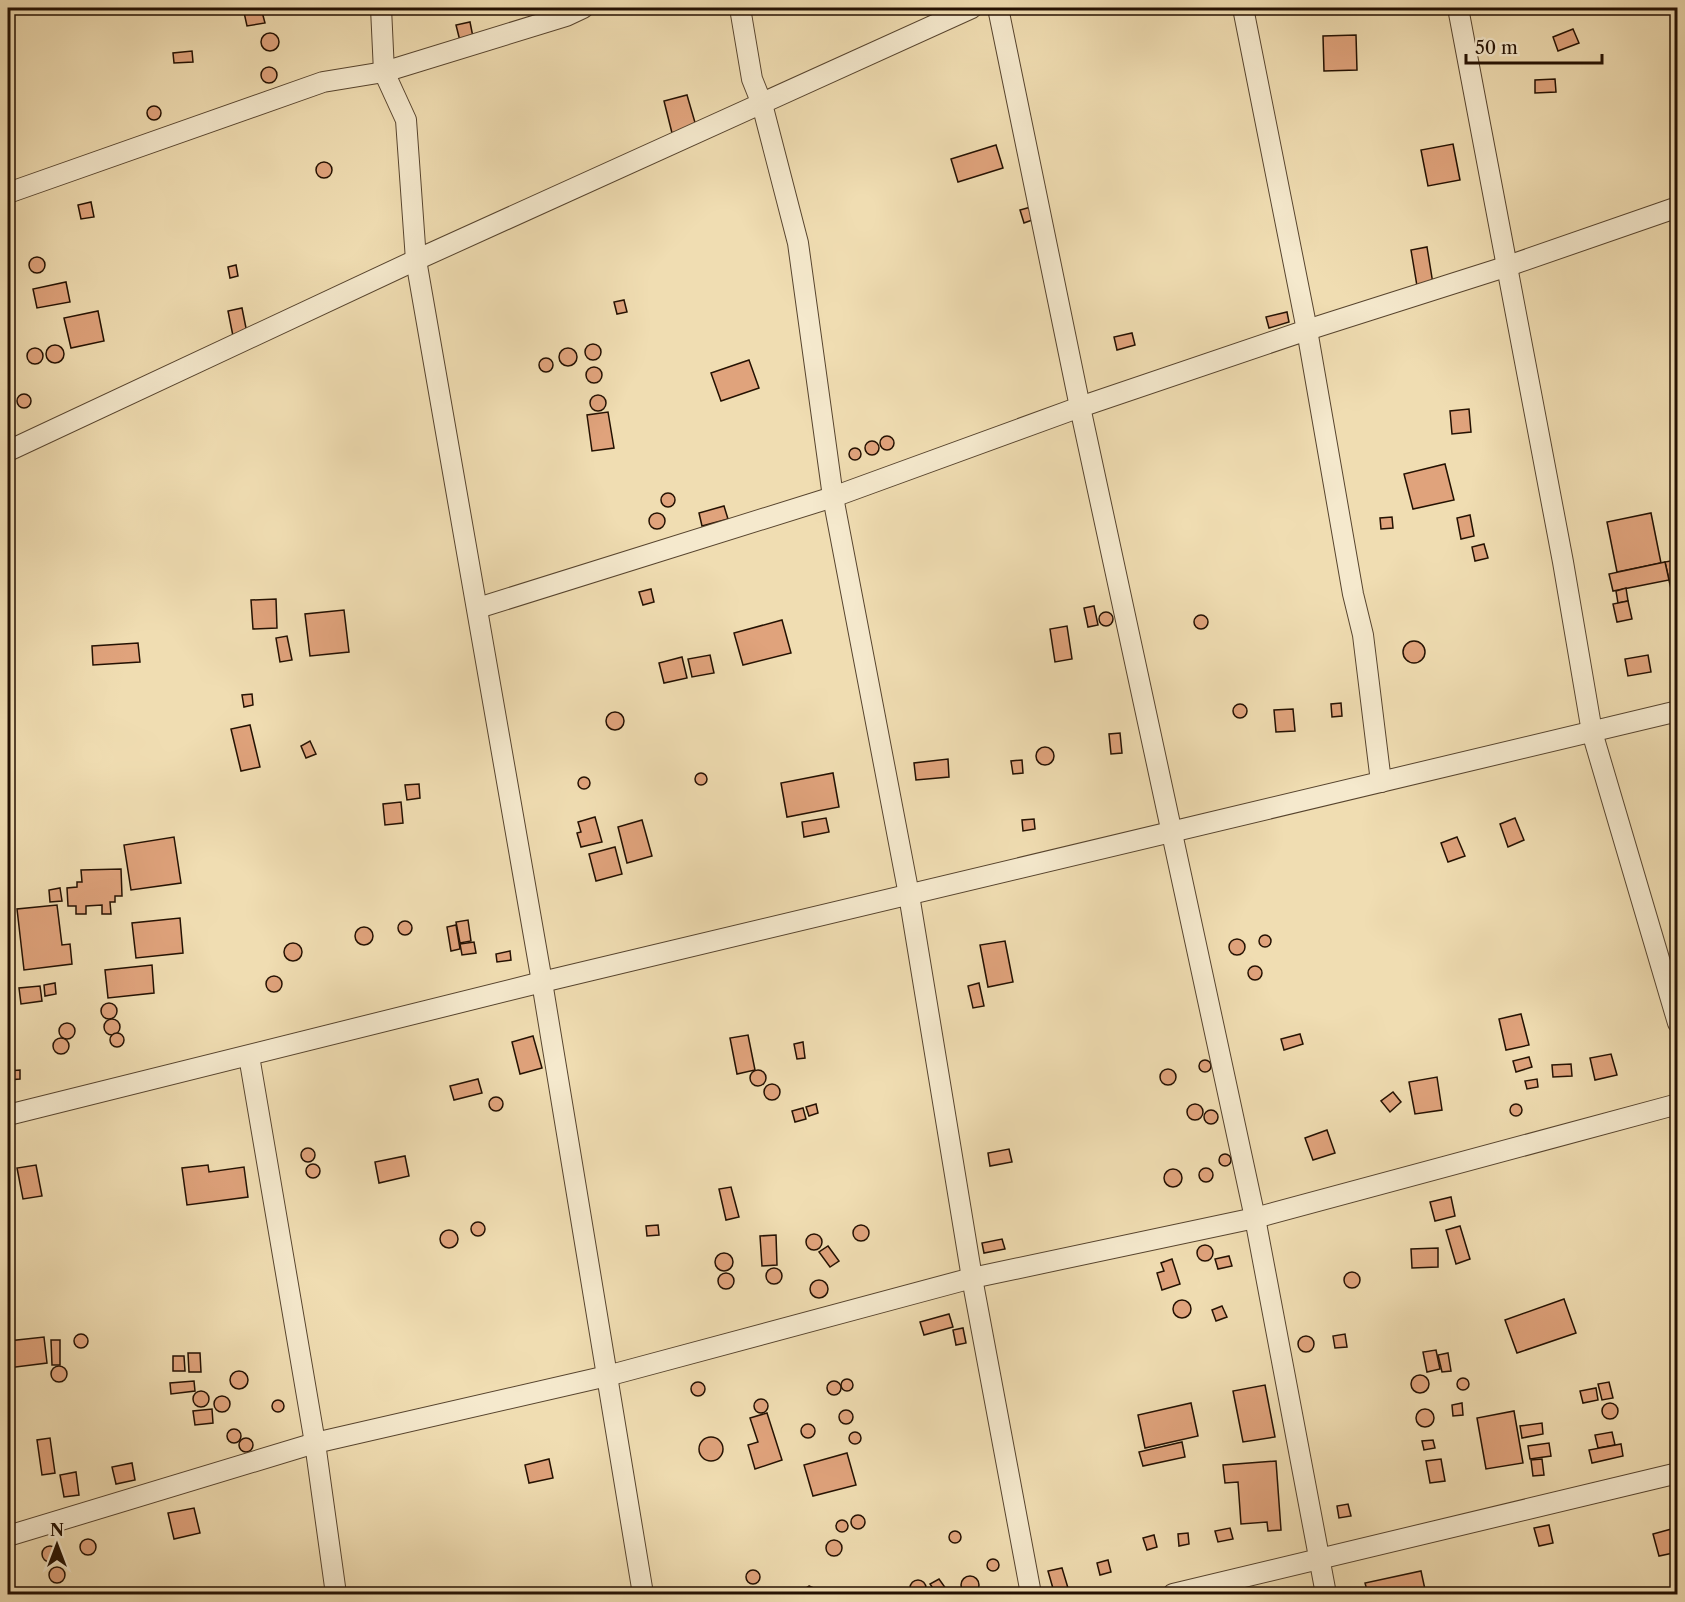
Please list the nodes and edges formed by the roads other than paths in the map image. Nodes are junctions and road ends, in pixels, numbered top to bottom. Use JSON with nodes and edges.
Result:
{"nodes":[{"id":1,"x":381,"y":8,"type":"edge"},
{"id":2,"x":583,"y":8,"type":"edge"},
{"id":3,"x":740,"y":8,"type":"edge"},
{"id":4,"x":972,"y":8,"type":"edge"},
{"id":5,"x":998,"y":8,"type":"edge"},
{"id":6,"x":1243,"y":8,"type":"edge"},
{"id":7,"x":1458,"y":8,"type":"edge"},
{"id":8,"x":384,"y":72,"type":"junction"},
{"id":9,"x":762,"y":104,"type":"junction"},
{"id":10,"x":8,"y":193,"type":"edge"},
{"id":11,"x":1677,"y":207,"type":"edge"},
{"id":12,"x":416,"y":260,"type":"junction"},
{"id":13,"x":1505,"y":267,"type":"junction"},
{"id":14,"x":1307,"y":330,"type":"junction"},
{"id":15,"x":1080,"y":407,"type":"junction"},
{"id":16,"x":8,"y":451,"type":"edge"},
{"id":17,"x":833,"y":497,"type":"junction"},
{"id":18,"x":478,"y":608,"type":"junction"},
{"id":19,"x":1677,"y":711,"type":"edge"},
{"id":20,"x":1592,"y":732,"type":"junction"},
{"id":21,"x":1381,"y":782,"type":"junction"},
{"id":22,"x":1172,"y":832,"type":"junction"},
{"id":23,"x":909,"y":895,"type":"junction"},
{"id":24,"x":542,"y":982,"type":"junction"},
{"id":25,"x":1677,"y":1023,"type":"edge"},
{"id":26,"x":249,"y":1056,"type":"junction"},
{"id":27,"x":1677,"y":1104,"type":"edge"},
{"id":28,"x":8,"y":1115,"type":"edge"},
{"id":29,"x":1255,"y":1218,"type":"junction"},
{"id":30,"x":972,"y":1278,"type":"junction"},
{"id":31,"x":607,"y":1376,"type":"junction"},
{"id":32,"x":315,"y":1443,"type":"junction"},
{"id":33,"x":1677,"y":1473,"type":"edge"},
{"id":34,"x":8,"y":1536,"type":"edge"},
{"id":35,"x":1318,"y":1560,"type":"junction"},
{"id":36,"x":336,"y":1594,"type":"edge"},
{"id":37,"x":643,"y":1594,"type":"edge"},
{"id":38,"x":1031,"y":1594,"type":"edge"},
{"id":39,"x":1173,"y":1594,"type":"edge"},
{"id":40,"x":1326,"y":1594,"type":"edge"}],
"edges":[{"from":1,"to":8,"type":"street"},
{"from":2,"to":8,"type":"street"},
{"from":3,"to":9,"type":"street"},
{"from":4,"to":9,"type":"street"},
{"from":5,"to":15,"type":"street"},
{"from":6,"to":14,"type":"street"},
{"from":7,"to":13,"type":"street"},
{"from":8,"to":10,"type":"street"},
{"from":8,"to":12,"type":"street"},
{"from":9,"to":12,"type":"street"},
{"from":9,"to":17,"type":"street"},
{"from":11,"to":13,"type":"street"},
{"from":12,"to":16,"type":"street"},
{"from":12,"to":18,"type":"street"},
{"from":13,"to":14,"type":"street"},
{"from":13,"to":20,"type":"street"},
{"from":14,"to":15,"type":"street"},
{"from":14,"to":21,"type":"street"},
{"from":15,"to":17,"type":"street"},
{"from":15,"to":22,"type":"street"},
{"from":17,"to":18,"type":"street"},
{"from":17,"to":23,"type":"street"},
{"from":18,"to":24,"type":"street"},
{"from":19,"to":20,"type":"street"},
{"from":20,"to":21,"type":"street"},
{"from":20,"to":25,"type":"street"},
{"from":21,"to":22,"type":"street"},
{"from":22,"to":23,"type":"street"},
{"from":22,"to":29,"type":"street"},
{"from":23,"to":24,"type":"street"},
{"from":23,"to":30,"type":"street"},
{"from":24,"to":26,"type":"street"},
{"from":24,"to":31,"type":"street"},
{"from":26,"to":28,"type":"street"},
{"from":26,"to":32,"type":"street"},
{"from":27,"to":29,"type":"street"},
{"from":29,"to":30,"type":"street"},
{"from":29,"to":35,"type":"street"},
{"from":30,"to":31,"type":"street"},
{"from":30,"to":38,"type":"street"},
{"from":31,"to":32,"type":"street"},
{"from":31,"to":37,"type":"street"},
{"from":32,"to":34,"type":"street"},
{"from":32,"to":36,"type":"street"},
{"from":33,"to":35,"type":"street"},
{"from":35,"to":39,"type":"street"},
{"from":35,"to":40,"type":"street"}]}
